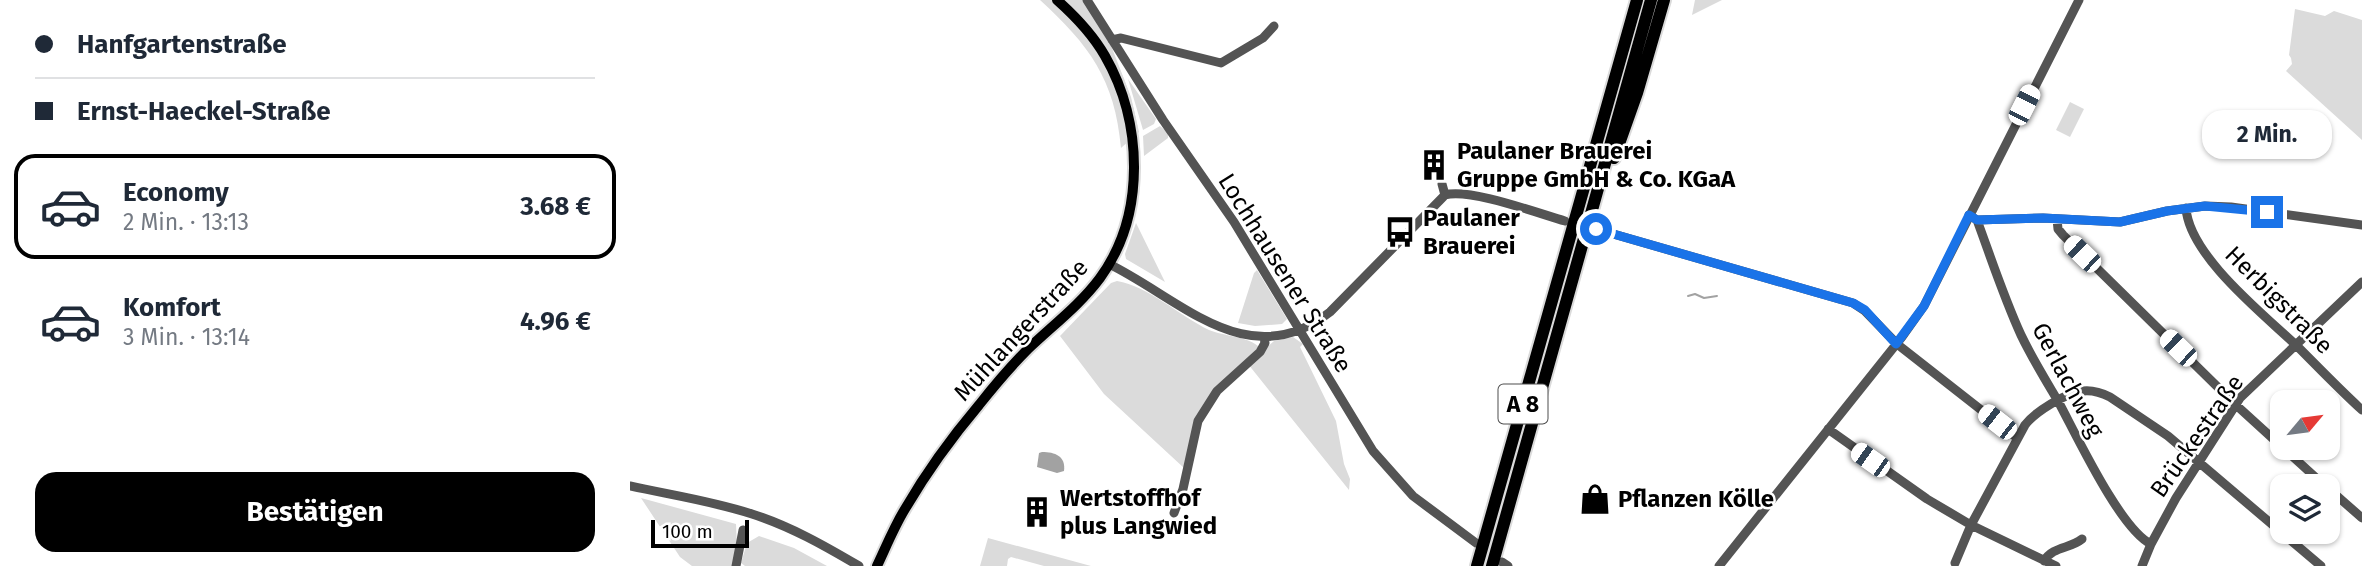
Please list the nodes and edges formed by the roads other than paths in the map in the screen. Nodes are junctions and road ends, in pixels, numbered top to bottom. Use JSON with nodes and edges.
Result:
{"nodes":[{"id":1,"x":1057,"y":0,"type":"edge"},
{"id":2,"x":1087,"y":0,"type":"edge"},
{"id":3,"x":1637,"y":0,"type":"edge"},
{"id":4,"x":1651,"y":0,"type":"edge"},
{"id":5,"x":1664,"y":0,"type":"edge"},
{"id":6,"x":2079,"y":0,"type":"edge"},
{"id":7,"x":1274,"y":26,"type":"dead end"},
{"id":8,"x":1112,"y":40,"type":"junction"},
{"id":9,"x":1442,"y":184,"type":"dead end"},
{"id":10,"x":1598,"y":189,"type":"junction"},
{"id":11,"x":1445,"y":195,"type":"junction"},
{"id":12,"x":2186,"y":208,"type":"junction"},
{"id":13,"x":1973,"y":217,"type":"junction"},
{"id":14,"x":2057,"y":219,"type":"junction"},
{"id":15,"x":1565,"y":220,"type":"dead end"},
{"id":16,"x":2362,"y":225,"type":"edge"},
{"id":17,"x":1596,"y":229,"type":"dead end"},
{"id":18,"x":1109,"y":264,"type":"junction"},
{"id":19,"x":2362,"y":282,"type":"edge"},
{"id":20,"x":1299,"y":330,"type":"junction"},
{"id":21,"x":1264,"y":337,"type":"junction"},
{"id":22,"x":1896,"y":344,"type":"junction"},
{"id":23,"x":2295,"y":344,"type":"junction"},
{"id":24,"x":2058,"y":401,"type":"junction"},
{"id":25,"x":2236,"y":405,"type":"junction"},
{"id":26,"x":2361,"y":407,"type":"edge"},
{"id":27,"x":1828,"y":429,"type":"junction"},
{"id":28,"x":2017,"y":438,"type":"junction"},
{"id":29,"x":2199,"y":460,"type":"junction"},
{"id":30,"x":2312,"y":474,"type":"edge"},
{"id":31,"x":630,"y":486,"type":"edge"},
{"id":32,"x":2340,"y":499,"type":"edge"},
{"id":33,"x":1174,"y":513,"type":"dead end"},
{"id":34,"x":2362,"y":518,"type":"edge"},
{"id":35,"x":1970,"y":525,"type":"junction"},
{"id":36,"x":743,"y":530,"type":"dead end"},
{"id":37,"x":2082,"y":539,"type":"dead end"},
{"id":38,"x":1476,"y":543,"type":"dead end"},
{"id":39,"x":2151,"y":544,"type":"junction"},
{"id":40,"x":2045,"y":561,"type":"junction"},
{"id":41,"x":1955,"y":563,"type":"dead end"},
{"id":42,"x":1501,"y":565,"type":"edge"},
{"id":43,"x":736,"y":566,"type":"edge"},
{"id":44,"x":859,"y":566,"type":"edge"},
{"id":45,"x":877,"y":566,"type":"edge"},
{"id":46,"x":1477,"y":566,"type":"edge"},
{"id":47,"x":1719,"y":566,"type":"edge"},
{"id":48,"x":2056,"y":566,"type":"edge"},
{"id":49,"x":2141,"y":566,"type":"edge"},
{"id":50,"x":2321,"y":566,"type":"edge"}],
"edges":[{"from":1,"to":18,"type":"main road","name":"Mühlangerstraße"},
{"from":2,"to":8,"type":"street","name":"Lochhausener Straße"},
{"from":3,"to":46,"type":"highway","number":"A 8"},
{"from":4,"to":10,"type":"highway","number":"A 8"},
{"from":5,"to":10,"type":"highway"},
{"from":6,"to":13,"type":"street"},
{"from":7,"to":8,"type":"street"},
{"from":8,"to":20,"type":"street","name":"Lochhausener Straße"},
{"from":9,"to":11,"type":"street"},
{"from":10,"to":42,"type":"highway","number":"A 8"},
{"from":11,"to":15,"type":"street"},
{"from":11,"to":20,"type":"street"},
{"from":12,"to":14,"type":"street"},
{"from":12,"to":16,"type":"street"},
{"from":12,"to":23,"type":"street","name":"Herbigstraße"},
{"from":13,"to":14,"type":"street"},
{"from":13,"to":22,"type":"street"},
{"from":13,"to":24,"type":"street","name":"Gerlachweg"},
{"from":14,"to":25,"type":"street"},
{"from":17,"to":22,"type":"street"},
{"from":18,"to":21,"type":"street"},
{"from":18,"to":45,"type":"main road","name":"Mühlangerstraße"},
{"from":19,"to":23,"type":"street","name":"Brückestraße"},
{"from":20,"to":21,"type":"street"},
{"from":20,"to":38,"type":"street","name":"Lochhausener Straße"},
{"from":21,"to":33,"type":"street"},
{"from":22,"to":27,"type":"street"},
{"from":22,"to":28,"type":"street"},
{"from":23,"to":25,"type":"street","name":"Brückestraße"},
{"from":23,"to":26,"type":"street","name":"Herbigstraße"},
{"from":24,"to":28,"type":"street"},
{"from":24,"to":29,"type":"street"},
{"from":24,"to":39,"type":"street","name":"Gerlachweg"},
{"from":25,"to":29,"type":"street","name":"Brückestraße"},
{"from":25,"to":30,"type":"street"},
{"from":27,"to":35,"type":"street"},
{"from":27,"to":47,"type":"street"},
{"from":28,"to":35,"type":"street"},
{"from":29,"to":39,"type":"street","name":"Brückestraße"},
{"from":29,"to":50,"type":"street"},
{"from":31,"to":44,"type":"street"},
{"from":32,"to":34,"type":"street"},
{"from":35,"to":40,"type":"street"},
{"from":35,"to":41,"type":"street"},
{"from":36,"to":43,"type":"street"},
{"from":37,"to":40,"type":"street"},
{"from":39,"to":49,"type":"street","name":"Brückestraße"},
{"from":40,"to":48,"type":"street"}]}
